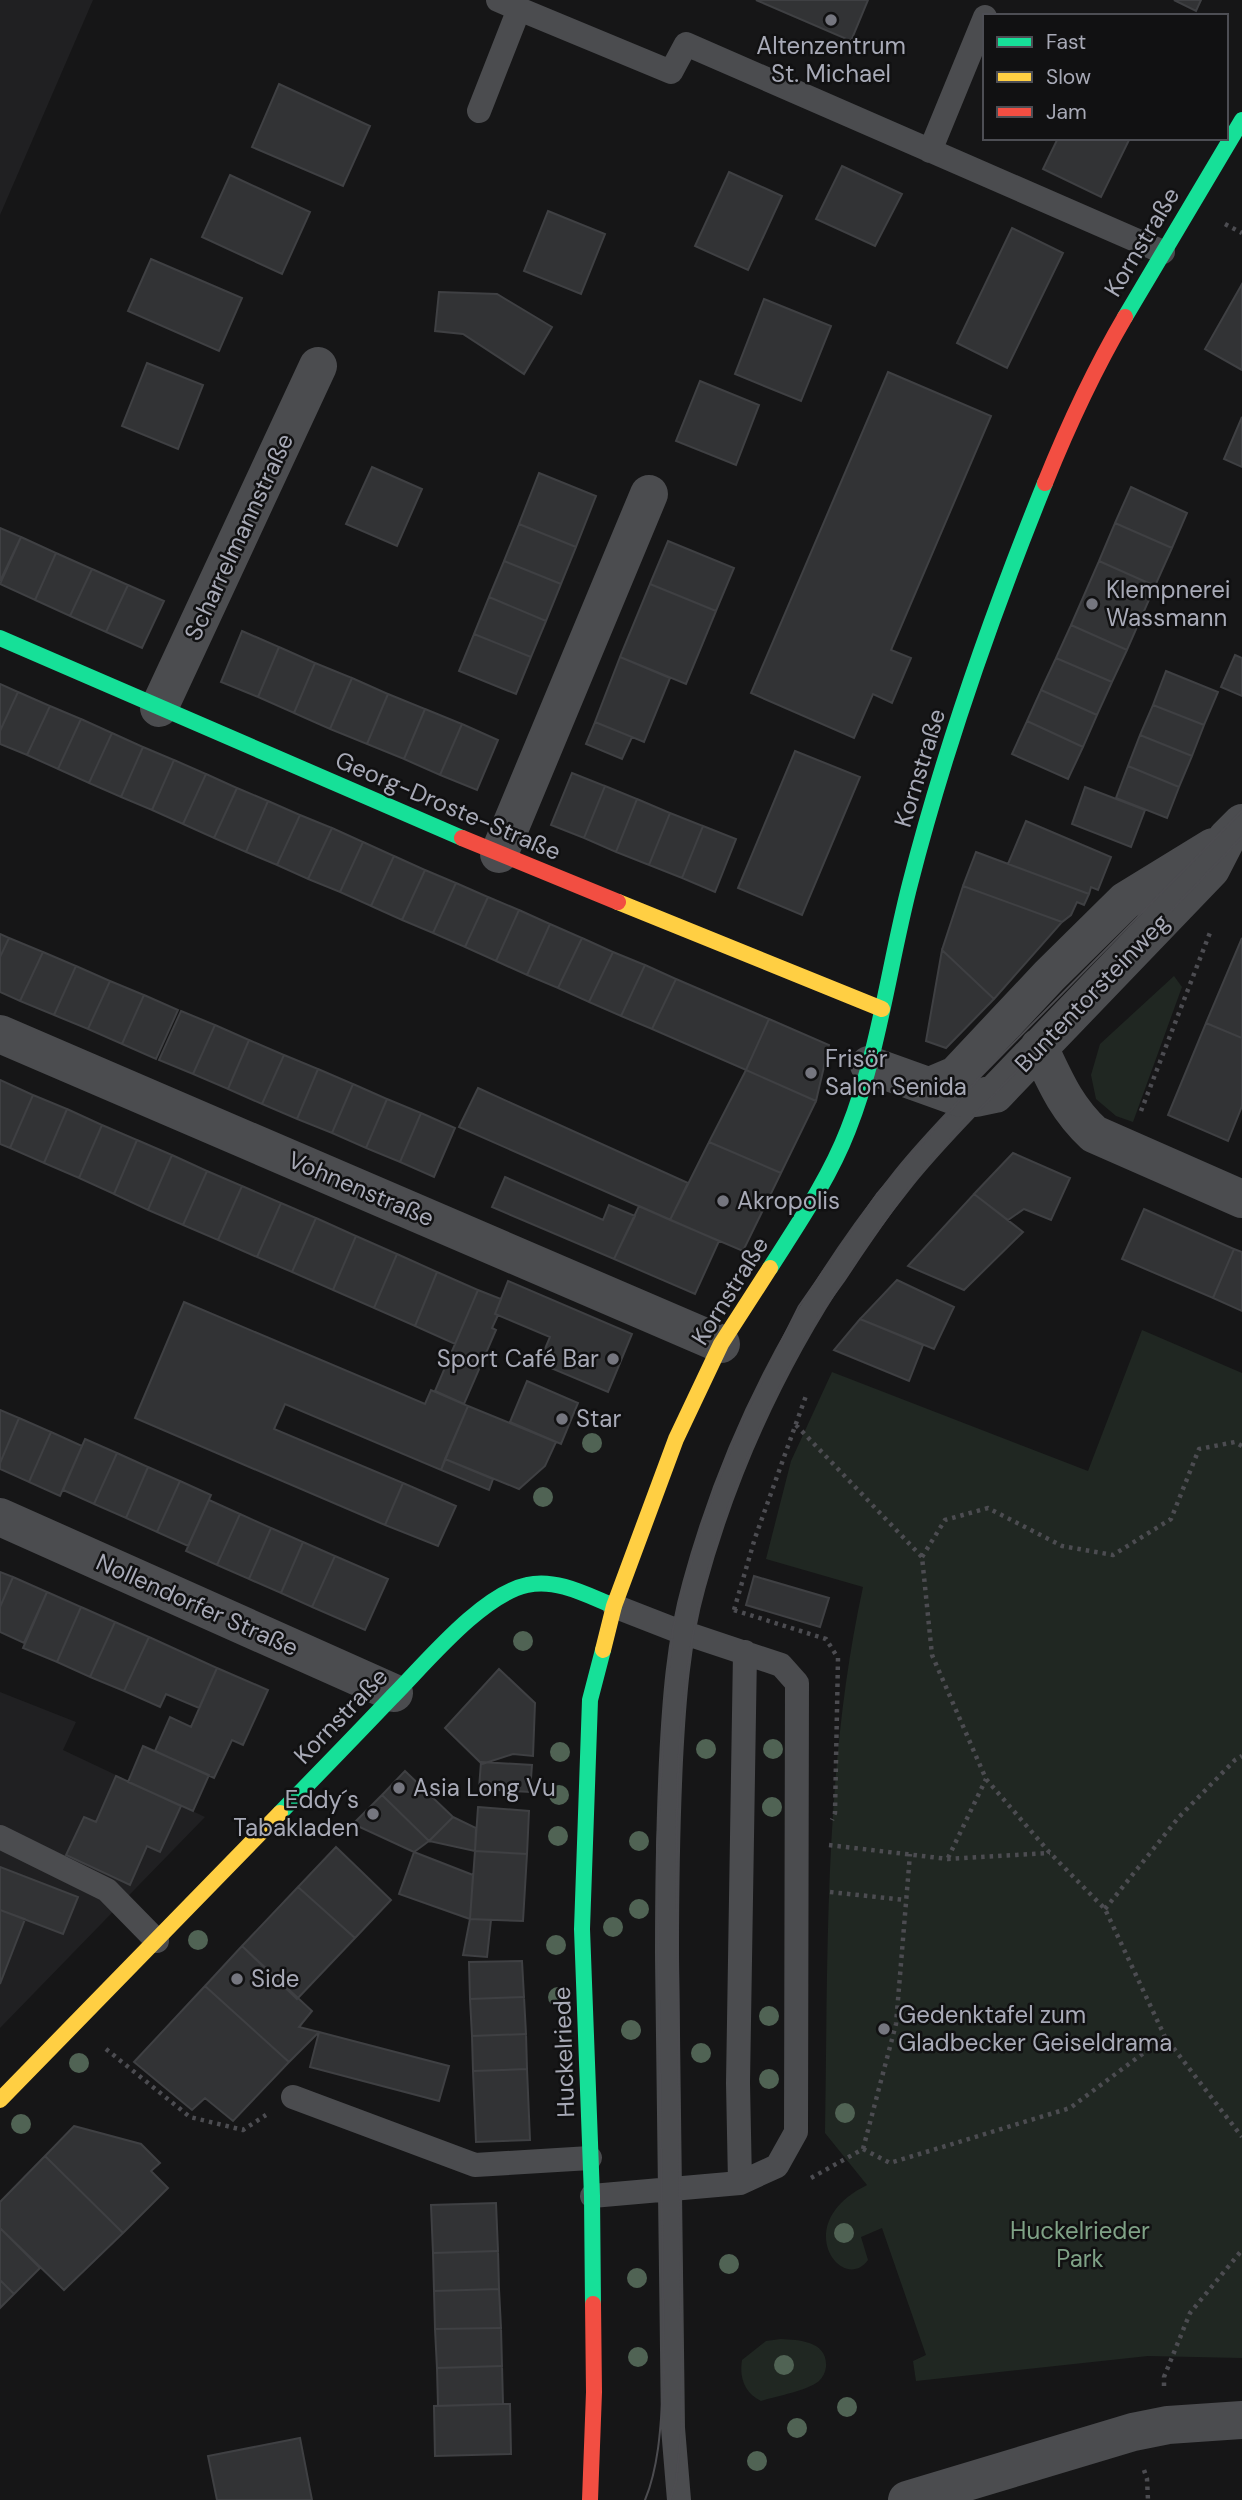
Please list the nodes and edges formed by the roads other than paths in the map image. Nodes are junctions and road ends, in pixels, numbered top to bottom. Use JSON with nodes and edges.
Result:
{"nodes":[{"id":1,"x":508,"y":5,"type":"edge"},
{"id":2,"x":983,"y":21,"type":"edge"},
{"id":3,"x":479,"y":111,"type":"dead end"},
{"id":4,"x":1242,"y":120,"type":"edge"},
{"id":5,"x":930,"y":151,"type":"junction"},
{"id":6,"x":1163,"y":252,"type":"junction"},
{"id":7,"x":318,"y":366,"type":"dead end"},
{"id":8,"x":649,"y":494,"type":"dead end"},
{"id":9,"x":0,"y":638,"type":"edge"},
{"id":10,"x":159,"y":708,"type":"junction"},
{"id":11,"x":1227,"y":843,"type":"edge"},
{"id":12,"x":499,"y":854,"type":"junction"},
{"id":13,"x":882,"y":1009,"type":"junction"},
{"id":14,"x":0,"y":1034,"type":"edge"},
{"id":15,"x":984,"y":1047,"type":"junction"},
{"id":16,"x":1039,"y":1048,"type":"junction"},
{"id":17,"x":869,"y":1065,"type":"junction"},
{"id":18,"x":930,"y":1086,"type":"junction"},
{"id":19,"x":976,"y":1098,"type":"junction"},
{"id":20,"x":1242,"y":1199,"type":"edge"},
{"id":21,"x":721,"y":1344,"type":"junction"},
{"id":22,"x":0,"y":1517,"type":"edge"},
{"id":23,"x":614,"y":1606,"type":"junction"},
{"id":24,"x":683,"y":1632,"type":"junction"},
{"id":25,"x":734,"y":1649,"type":"junction"},
{"id":26,"x":394,"y":1693,"type":"junction"},
{"id":27,"x":0,"y":1837,"type":"edge"},
{"id":28,"x":157,"y":1941,"type":"junction"},
{"id":29,"x":293,"y":2097,"type":"road end"},
{"id":30,"x":0,"y":2100,"type":"edge"},
{"id":31,"x":590,"y":2158,"type":"junction"},
{"id":32,"x":740,"y":2183,"type":"junction"},
{"id":33,"x":670,"y":2190,"type":"junction"},
{"id":34,"x":592,"y":2196,"type":"junction"},
{"id":35,"x":1242,"y":2420,"type":"edge"},
{"id":36,"x":590,"y":2500,"type":"edge"},
{"id":37,"x":679,"y":2500,"type":"edge"},
{"id":38,"x":907,"y":2500,"type":"edge"}],
"edges":[{"from":1,"to":3,"type":"lane"},
{"from":1,"to":5,"type":"lane"},
{"from":2,"to":5,"type":"lane"},
{"from":4,"to":6,"type":"street","name":"Kornstraße"},
{"from":5,"to":6,"type":"lane"},
{"from":6,"to":13,"type":"street","name":"Kornstraße"},
{"from":7,"to":10,"type":"street","name":"Scharrelmannstraße"},
{"from":8,"to":12,"type":"street"},
{"from":9,"to":10,"type":"street","name":"Georg-Droste-Straße"},
{"from":10,"to":12,"type":"street","name":"Georg-Droste-Straße"},
{"from":11,"to":15,"type":"street","name":"Buntentorsteinweg"},
{"from":11,"to":16,"type":"street","name":"Buntentorsteinweg"},
{"from":12,"to":13,"type":"street","name":"Georg-Droste-Straße"},
{"from":13,"to":17,"type":"street","name":"Kornstraße"},
{"from":14,"to":21,"type":"street","name":"Vohnenstraße"},
{"from":15,"to":18,"type":"street","name":"Buntentorsteinweg"},
{"from":15,"to":19,"type":"lane"},
{"from":16,"to":19,"type":"street","name":"Buntentorsteinweg"},
{"from":16,"to":20,"type":"street"},
{"from":17,"to":18,"type":"street"},
{"from":17,"to":21,"type":"street","name":"Kornstraße"},
{"from":18,"to":19,"type":"street"},
{"from":19,"to":24,"type":"lane"},
{"from":21,"to":23,"type":"street","name":"Kornstraße"},
{"from":22,"to":26,"type":"street","name":"Nollendorfer Straße"},
{"from":23,"to":24,"type":"lane"},
{"from":23,"to":26,"type":"street","name":"Kornstraße"},
{"from":23,"to":31,"type":"street","name":"Huckelriede"},
{"from":24,"to":25,"type":"lane"},
{"from":24,"to":33,"type":"lane"},
{"from":25,"to":32,"type":"lane"},
{"from":25,"to":32,"type":"lane"},
{"from":26,"to":28,"type":"street","name":"Kornstraße"},
{"from":27,"to":28,"type":"lane"},
{"from":28,"to":30,"type":"street","name":"Kornstraße"},
{"from":29,"to":31,"type":"lane"},
{"from":31,"to":34,"type":"street","name":"Huckelriede"},
{"from":32,"to":33,"type":"lane"},
{"from":33,"to":34,"type":"lane"},
{"from":33,"to":37,"type":"lane"},
{"from":34,"to":36,"type":"street","name":"Huckelriede"},
{"from":35,"to":38,"type":"street"}]}
